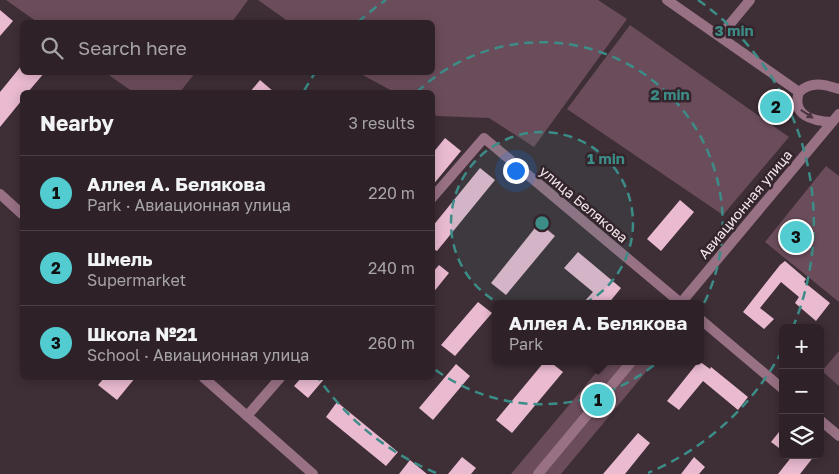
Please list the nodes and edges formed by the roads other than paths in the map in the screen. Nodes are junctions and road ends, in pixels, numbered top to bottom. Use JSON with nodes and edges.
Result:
{"nodes":[{"id":1,"x":668,"y":0,"type":"edge"},
{"id":2,"x":750,"y":0,"type":"edge"},
{"id":3,"x":720,"y":36,"type":"junction"},
{"id":4,"x":839,"y":88,"type":"edge"},
{"id":5,"x":799,"y":92,"type":"junction"},
{"id":6,"x":836,"y":118,"type":"edge"},
{"id":7,"x":0,"y":194,"type":"edge"},
{"id":8,"x":435,"y":195,"type":"edge"},
{"id":9,"x":20,"y":212,"type":"edge"},
{"id":10,"x":677,"y":300,"type":"edge"},
{"id":11,"x":684,"y":300,"type":"edge"},
{"id":12,"x":704,"y":323,"type":"edge"},
{"id":13,"x":629,"y":365,"type":"edge"},
{"id":14,"x":206,"y":380,"type":"edge"},
{"id":15,"x":278,"y":380,"type":"edge"},
{"id":16,"x":779,"y":386,"type":"edge"},
{"id":17,"x":247,"y":416,"type":"junction"},
{"id":18,"x":824,"y":423,"type":"edge"},
{"id":19,"x":839,"y":436,"type":"edge"},
{"id":20,"x":313,"y":474,"type":"edge"},
{"id":21,"x":538,"y":474,"type":"edge"}],
"edges":[{"from":1,"to":3,"type":"street"},
{"from":2,"to":3,"type":"street"},
{"from":3,"to":5,"type":"street"},
{"from":4,"to":5,"type":"street"},
{"from":5,"to":6,"type":"street","name":"Авиационная улица","one_way":true},
{"from":6,"to":11,"type":"street","name":"Авиационная улица"},
{"from":7,"to":9,"type":"street"},
{"from":8,"to":10,"type":"street","name":"улица Белякова"},
{"from":12,"to":16,"type":"street"},
{"from":13,"to":21,"type":"street"},
{"from":14,"to":17,"type":"street"},
{"from":15,"to":17,"type":"street"},
{"from":17,"to":20,"type":"street"},
{"from":18,"to":19,"type":"street"}]}
